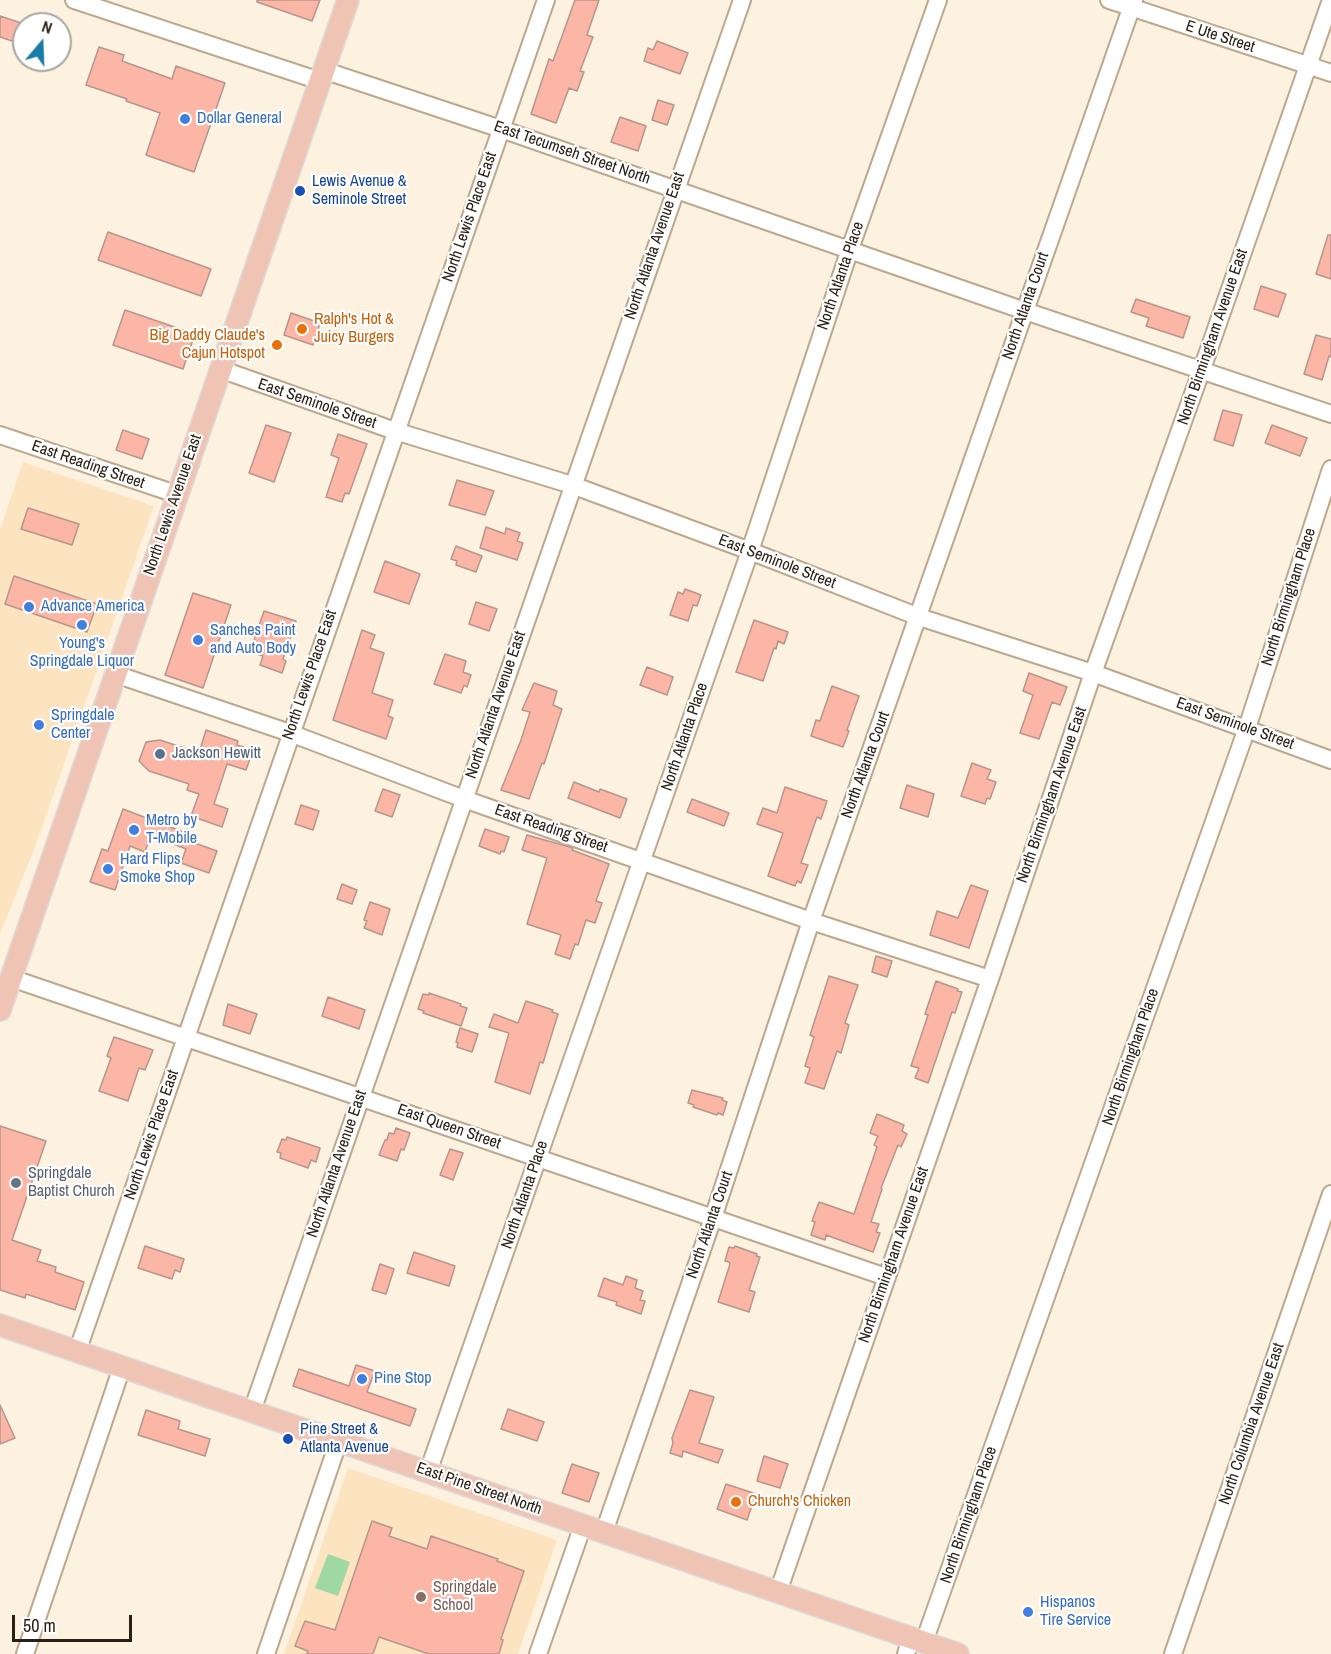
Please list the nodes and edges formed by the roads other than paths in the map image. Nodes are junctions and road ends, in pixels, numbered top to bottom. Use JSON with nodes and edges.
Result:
{"nodes":[{"id":1,"x":74,"y":0,"type":"edge"},
{"id":2,"x":348,"y":0,"type":"edge"},
{"id":3,"x":546,"y":0,"type":"edge"},
{"id":4,"x":742,"y":0,"type":"edge"},
{"id":5,"x":938,"y":0,"type":"edge"},
{"id":6,"x":1108,"y":0,"type":"edge"},
{"id":7,"x":1331,"y":0,"type":"edge"},
{"id":8,"x":1133,"y":4,"type":"edge"},
{"id":9,"x":1308,"y":65,"type":"junction"},
{"id":10,"x":1331,"y":73,"type":"edge"},
{"id":11,"x":321,"y":76,"type":"junction"},
{"id":12,"x":501,"y":129,"type":"junction"},
{"id":13,"x":675,"y":189,"type":"junction"},
{"id":14,"x":850,"y":249,"type":"junction"},
{"id":15,"x":1025,"y":311,"type":"junction"},
{"id":16,"x":220,"y":369,"type":"junction"},
{"id":17,"x":1201,"y":371,"type":"junction"},
{"id":18,"x":1331,"y":414,"type":"edge"},
{"id":19,"x":395,"y":431,"type":"junction"},
{"id":20,"x":0,"y":435,"type":"edge"},
{"id":21,"x":1331,"y":469,"type":"edge"},
{"id":22,"x":572,"y":485,"type":"junction"},
{"id":23,"x":176,"y":494,"type":"junction"},
{"id":24,"x":750,"y":551,"type":"junction"},
{"id":25,"x":918,"y":617,"type":"junction"},
{"id":26,"x":1093,"y":673,"type":"junction"},
{"id":27,"x":115,"y":674,"type":"junction"},
{"id":28,"x":1247,"y":728,"type":"junction"},
{"id":29,"x":290,"y":733,"type":"junction"},
{"id":30,"x":1331,"y":759,"type":"edge"},
{"id":31,"x":464,"y":799,"type":"junction"},
{"id":32,"x":642,"y":861,"type":"junction"},
{"id":33,"x":811,"y":921,"type":"junction"},
{"id":34,"x":11,"y":978,"type":"junction"},
{"id":35,"x":990,"y":979,"type":"junction"},
{"id":36,"x":0,"y":1010,"type":"edge"},
{"id":37,"x":186,"y":1037,"type":"junction"},
{"id":38,"x":361,"y":1096,"type":"junction"},
{"id":39,"x":538,"y":1158,"type":"junction"},
{"id":40,"x":1331,"y":1194,"type":"edge"},
{"id":41,"x":713,"y":1218,"type":"junction"},
{"id":42,"x":886,"y":1277,"type":"junction"},
{"id":43,"x":0,"y":1325,"type":"edge"},
{"id":44,"x":77,"y":1352,"type":"junction"},
{"id":45,"x":122,"y":1366,"type":"junction"},
{"id":46,"x":252,"y":1411,"type":"junction"},
{"id":47,"x":339,"y":1440,"type":"junction"},
{"id":48,"x":428,"y":1472,"type":"junction"},
{"id":49,"x":583,"y":1525,"type":"junction"},
{"id":50,"x":604,"y":1532,"type":"junction"},
{"id":51,"x":778,"y":1592,"type":"junction"},
{"id":52,"x":914,"y":1645,"type":"edge"},
{"id":53,"x":25,"y":1654,"type":"edge"},
{"id":54,"x":266,"y":1654,"type":"edge"},
{"id":55,"x":538,"y":1654,"type":"edge"},
{"id":56,"x":958,"y":1654,"type":"edge"},
{"id":57,"x":1173,"y":1654,"type":"edge"}],
"edges":[{"from":1,"to":11,"type":"street","name":"East Tecumseh Street North"},
{"from":2,"to":11,"type":"main road","name":"North Lewis Avenue East"},
{"from":3,"to":12,"type":"street","name":"North Lewis Place East"},
{"from":4,"to":13,"type":"street","name":"North Atlanta Avenue East"},
{"from":5,"to":14,"type":"street","name":"North Atlanta Place"},
{"from":6,"to":8,"type":"street","name":"E Ute Street"},
{"from":7,"to":9,"type":"street","name":"North Birmingham Avenue East"},
{"from":8,"to":9,"type":"street","name":"E Ute Street"},
{"from":8,"to":15,"type":"street","name":"North Atlanta Court"},
{"from":9,"to":10,"type":"street","name":"E Ute Street"},
{"from":9,"to":17,"type":"street","name":"North Birmingham Avenue East"},
{"from":11,"to":12,"type":"street","name":"East Tecumseh Street North"},
{"from":11,"to":16,"type":"main road","name":"North Lewis Avenue East"},
{"from":12,"to":13,"type":"street","name":"East Tecumseh Street North"},
{"from":12,"to":19,"type":"street","name":"North Lewis Place East"},
{"from":13,"to":14,"type":"street","name":"East Tecumseh Street North"},
{"from":13,"to":22,"type":"street","name":"North Atlanta Avenue East"},
{"from":14,"to":15,"type":"street","name":"East Tecumseh Street North"},
{"from":14,"to":24,"type":"street","name":"North Atlanta Place"},
{"from":15,"to":17,"type":"street","name":"East Tecumseh Street North"},
{"from":15,"to":25,"type":"street","name":"North Atlanta Court"},
{"from":16,"to":19,"type":"street","name":"East Seminole Street"},
{"from":16,"to":23,"type":"main road","name":"North Lewis Avenue East"},
{"from":17,"to":18,"type":"street","name":"East Tecumseh Street North"},
{"from":17,"to":26,"type":"street","name":"North Birmingham Avenue East"},
{"from":19,"to":22,"type":"street","name":"East Seminole Street"},
{"from":19,"to":29,"type":"street","name":"North Lewis Place East"},
{"from":20,"to":23,"type":"street","name":"East Reading Street"},
{"from":21,"to":28,"type":"street","name":"North Birmingham Place"},
{"from":22,"to":24,"type":"street","name":"East Seminole Street"},
{"from":22,"to":31,"type":"street","name":"North Atlanta Avenue East"},
{"from":23,"to":27,"type":"main road","name":"North Lewis Avenue East"},
{"from":24,"to":25,"type":"street","name":"East Seminole Street"},
{"from":24,"to":32,"type":"street","name":"North Atlanta Place"},
{"from":25,"to":26,"type":"street","name":"East Seminole Street"},
{"from":25,"to":33,"type":"street","name":"North Atlanta Court"},
{"from":26,"to":28,"type":"street","name":"East Seminole Street"},
{"from":26,"to":35,"type":"street","name":"North Birmingham Avenue East"},
{"from":27,"to":29,"type":"street","name":"East Reading Street"},
{"from":27,"to":34,"type":"main road","name":"North Lewis Avenue East"},
{"from":28,"to":30,"type":"street","name":"East Seminole Street"},
{"from":28,"to":52,"type":"street","name":"North Birmingham Place"},
{"from":29,"to":31,"type":"street","name":"East Reading Street"},
{"from":29,"to":37,"type":"street","name":"North Lewis Place East"},
{"from":31,"to":32,"type":"street","name":"East Reading Street"},
{"from":31,"to":38,"type":"street","name":"North Atlanta Avenue East"},
{"from":32,"to":33,"type":"street","name":"East Reading Street"},
{"from":32,"to":39,"type":"street","name":"North Atlanta Place"},
{"from":33,"to":35,"type":"street","name":"East Reading Street"},
{"from":33,"to":41,"type":"street","name":"North Atlanta Court"},
{"from":34,"to":36,"type":"main road","name":"North Lewis Avenue East"},
{"from":34,"to":37,"type":"street","name":"East Queen Street"},
{"from":35,"to":42,"type":"street","name":"North Birmingham Avenue East"},
{"from":37,"to":38,"type":"street","name":"East Queen Street"},
{"from":37,"to":44,"type":"street","name":"North Lewis Place East"},
{"from":38,"to":39,"type":"street","name":"East Queen Street"},
{"from":38,"to":46,"type":"street","name":"North Atlanta Avenue East"},
{"from":39,"to":41,"type":"street","name":"East Queen Street"},
{"from":39,"to":48,"type":"street","name":"North Atlanta Place"},
{"from":40,"to":57,"type":"street","name":"North Columbia Avenue East"},
{"from":41,"to":42,"type":"street","name":"East Queen Street"},
{"from":41,"to":50,"type":"street","name":"North Atlanta Court"},
{"from":42,"to":51,"type":"street","name":"North Birmingham Avenue East"},
{"from":43,"to":44,"type":"main road","name":"East Pine Street North"},
{"from":44,"to":45,"type":"main road","name":"East Pine Street North"},
{"from":45,"to":46,"type":"main road","name":"East Pine Street North"},
{"from":45,"to":53,"type":"street"},
{"from":46,"to":47,"type":"main road","name":"East Pine Street North"},
{"from":47,"to":48,"type":"main road","name":"East Pine Street North"},
{"from":47,"to":54,"type":"street"},
{"from":48,"to":49,"type":"main road","name":"East Pine Street North"},
{"from":49,"to":50,"type":"main road","name":"East Pine Street North"},
{"from":49,"to":55,"type":"street"},
{"from":50,"to":51,"type":"main road","name":"East Pine Street North"},
{"from":51,"to":52,"type":"main road","name":"East Pine Street North"},
{"from":52,"to":56,"type":"main road","name":"East Pine Street North"}]}
